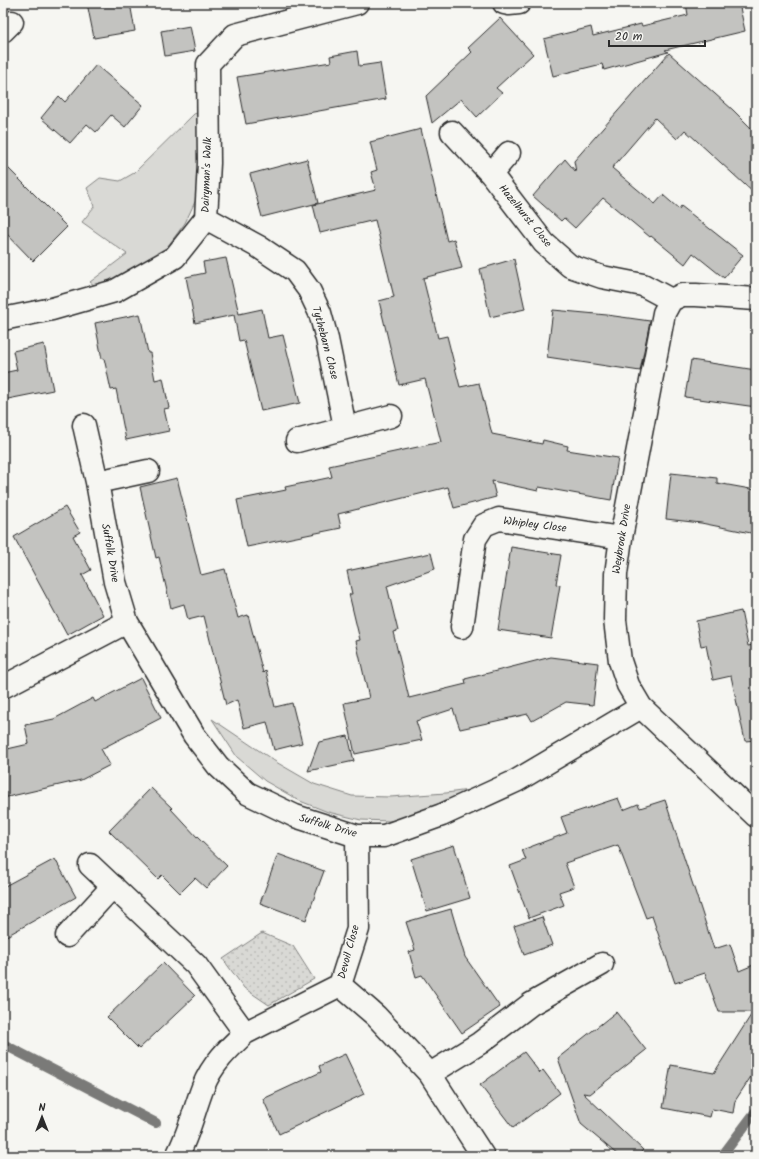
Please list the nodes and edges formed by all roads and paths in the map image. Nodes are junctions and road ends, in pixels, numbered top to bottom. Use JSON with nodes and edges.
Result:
{"nodes":[{"id":1,"x":357,"y":3,"type":"edge"},
{"id":2,"x":504,"y":3,"type":"edge"},
{"id":3,"x":519,"y":3,"type":"edge"},
{"id":4,"x":452,"y":132,"type":"dead end"},
{"id":5,"x":509,"y":154,"type":"dead end"},
{"id":6,"x":491,"y":174,"type":"junction"},
{"id":7,"x":206,"y":218,"type":"junction"},
{"id":8,"x":756,"y":299,"type":"edge"},
{"id":9,"x":671,"y":300,"type":"junction"},
{"id":10,"x":3,"y":319,"type":"edge"},
{"id":11,"x":391,"y":416,"type":"dead end"},
{"id":12,"x":84,"y":425,"type":"dead end"},
{"id":13,"x":346,"y":427,"type":"junction"},
{"id":14,"x":297,"y":441,"type":"dead end"},
{"id":15,"x":148,"y":471,"type":"dead end"},
{"id":16,"x":98,"y":482,"type":"junction"},
{"id":17,"x":621,"y":538,"type":"junction"},
{"id":18,"x":127,"y":622,"type":"junction"},
{"id":19,"x":462,"y":627,"type":"dead end"},
{"id":20,"x":3,"y":687,"type":"edge"},
{"id":21,"x":641,"y":707,"type":"junction"},
{"id":22,"x":756,"y":816,"type":"edge"},
{"id":23,"x":357,"y":836,"type":"junction"},
{"id":24,"x":90,"y":865,"type":"dead end"},
{"id":25,"x":113,"y":886,"type":"junction"},
{"id":26,"x":67,"y":936,"type":"dead end"},
{"id":27,"x":602,"y":964,"type":"dead end"},
{"id":28,"x":340,"y":985,"type":"junction"},
{"id":29,"x":245,"y":1033,"type":"junction"},
{"id":30,"x":430,"y":1074,"type":"junction"},
{"id":31,"x":177,"y":1156,"type":"edge"},
{"id":32,"x":483,"y":1156,"type":"edge"}],
"edges":[{"from":1,"to":7,"type":"street","name":"Dairyman's Walk"},
{"from":2,"to":3,"type":"street"},
{"from":4,"to":6,"type":"street","name":"Hazelhurst Close"},
{"from":5,"to":6,"type":"street","name":"Hazelhurst Close"},
{"from":6,"to":9,"type":"street","name":"Hazelhurst Close"},
{"from":7,"to":10,"type":"street","name":"Dairyman's Walk"},
{"from":7,"to":13,"type":"street","name":"Tythebarn Close"},
{"from":8,"to":9,"type":"street"},
{"from":9,"to":17,"type":"street","name":"Weybrook Drive"},
{"from":11,"to":13,"type":"street"},
{"from":12,"to":16,"type":"street","name":"Suffolk Drive"},
{"from":13,"to":14,"type":"street"},
{"from":15,"to":16,"type":"street"},
{"from":16,"to":18,"type":"street","name":"Suffolk Drive"},
{"from":17,"to":19,"type":"street","name":"Whipley Close"},
{"from":17,"to":21,"type":"street","name":"Weybrook Drive"},
{"from":18,"to":20,"type":"street"},
{"from":18,"to":23,"type":"street","name":"Suffolk Drive"},
{"from":21,"to":22,"type":"street","name":"Weybrook Drive"},
{"from":21,"to":23,"type":"street","name":"Suffolk Drive"},
{"from":23,"to":28,"type":"street","name":"Devoil Close"},
{"from":24,"to":25,"type":"street"},
{"from":25,"to":26,"type":"street"},
{"from":25,"to":29,"type":"street"},
{"from":27,"to":30,"type":"street"},
{"from":28,"to":29,"type":"street","name":"Devoil Close"},
{"from":28,"to":30,"type":"street"},
{"from":29,"to":31,"type":"street","name":"Devoil Close"},
{"from":30,"to":32,"type":"street"}]}
